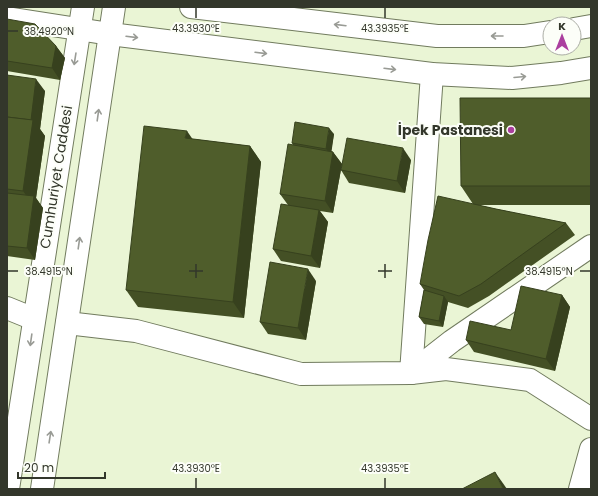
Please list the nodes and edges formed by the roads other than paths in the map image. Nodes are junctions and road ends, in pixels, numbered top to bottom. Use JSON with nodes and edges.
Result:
{"nodes":[{"id":1,"x":83,"y":7,"type":"edge"},
{"id":2,"x":114,"y":7,"type":"edge"},
{"id":3,"x":191,"y":7,"type":"edge"},
{"id":4,"x":7,"y":18,"type":"edge"},
{"id":5,"x":80,"y":30,"type":"junction"},
{"id":6,"x":542,"y":33,"type":"edge"},
{"id":7,"x":110,"y":34,"type":"junction"},
{"id":8,"x":591,"y":68,"type":"edge"},
{"id":9,"x":432,"y":74,"type":"junction"},
{"id":10,"x":591,"y":246,"type":"edge"},
{"id":11,"x":7,"y":308,"type":"edge"},
{"id":12,"x":34,"y":319,"type":"junction"},
{"id":13,"x":67,"y":323,"type":"junction"},
{"id":14,"x":411,"y":373,"type":"junction"},
{"id":15,"x":591,"y":419,"type":"edge"},
{"id":16,"x":591,"y":449,"type":"edge"},
{"id":17,"x":8,"y":489,"type":"edge"},
{"id":18,"x":42,"y":489,"type":"edge"},
{"id":19,"x":580,"y":489,"type":"edge"}],
"edges":[{"from":1,"to":5,"type":"street","name":"Cumhuriyet Caddesi"},
{"from":2,"to":7,"type":"street"},
{"from":6,"to":3,"type":"street","one_way":true},
{"from":4,"to":5,"type":"street"},
{"from":5,"to":7,"type":"street"},
{"from":5,"to":12,"type":"street","name":"Cumhuriyet Caddesi","one_way":true},
{"from":7,"to":9,"type":"street","one_way":true},
{"from":13,"to":7,"type":"street","one_way":true},
{"from":9,"to":8,"type":"street","one_way":true},
{"from":9,"to":14,"type":"street"},
{"from":10,"to":14,"type":"street"},
{"from":11,"to":12,"type":"street"},
{"from":12,"to":17,"type":"street","name":"Cumhuriyet Caddesi","one_way":true},
{"from":13,"to":14,"type":"street"},
{"from":18,"to":13,"type":"street","one_way":true},
{"from":14,"to":15,"type":"street"},
{"from":16,"to":19,"type":"street"}]}
